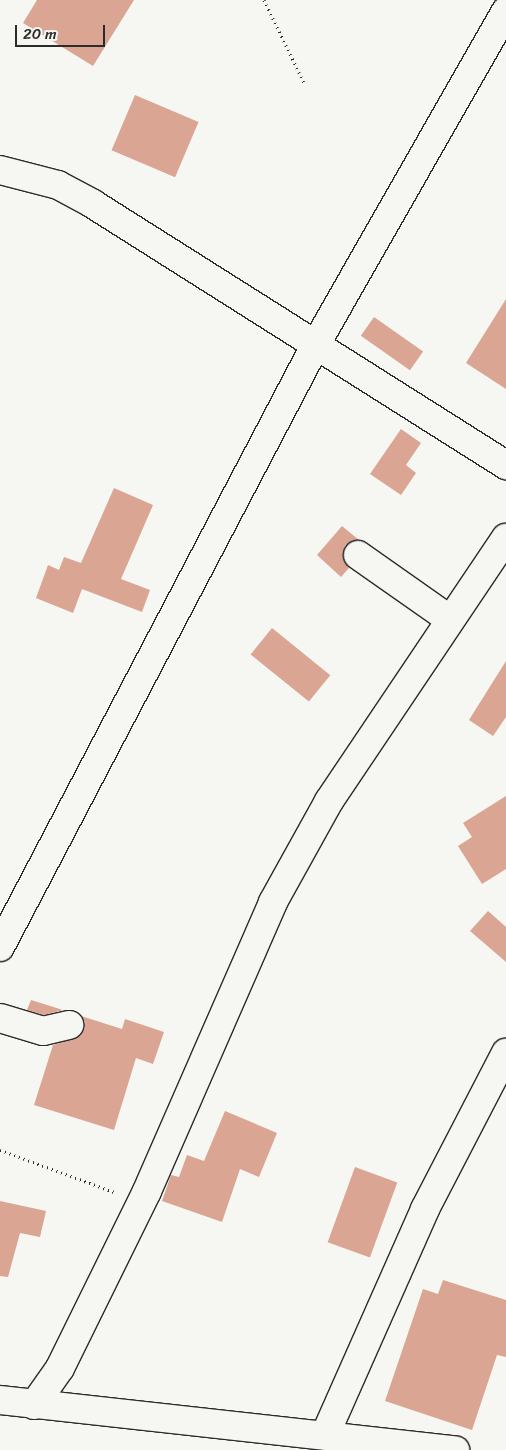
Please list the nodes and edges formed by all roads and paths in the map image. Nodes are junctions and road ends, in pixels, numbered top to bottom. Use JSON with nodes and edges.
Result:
{"nodes":[{"id":1,"x":264,"y":0,"type":"edge"},
{"id":2,"x":506,"y":10,"type":"edge"},
{"id":3,"x":305,"y":85,"type":"dead end"},
{"id":4,"x":0,"y":170,"type":"edge"},
{"id":5,"x":316,"y":344,"type":"junction"},
{"id":6,"x":506,"y":465,"type":"edge"},
{"id":7,"x":506,"y":538,"type":"edge"},
{"id":8,"x":358,"y":555,"type":"dead end"},
{"id":9,"x":449,"y":619,"type":"junction"},
{"id":10,"x":0,"y":947,"type":"edge"},
{"id":11,"x":0,"y":1018,"type":"edge"},
{"id":12,"x":68,"y":1025,"type":"dead end"},
{"id":13,"x":506,"y":1053,"type":"edge"},
{"id":14,"x":0,"y":1150,"type":"edge"},
{"id":15,"x":147,"y":1191,"type":"junction"},
{"id":16,"x":0,"y":1400,"type":"edge"},
{"id":17,"x":34,"y":1405,"type":"junction"},
{"id":18,"x":330,"y":1440,"type":"edge"},
{"id":19,"x":455,"y":1450,"type":"edge"}],
"edges":[{"from":1,"to":3,"type":"path"},
{"from":2,"to":5,"type":"street"},
{"from":4,"to":5,"type":"street"},
{"from":5,"to":6,"type":"street"},
{"from":5,"to":10,"type":"street"},
{"from":7,"to":9,"type":"street"},
{"from":8,"to":9,"type":"street"},
{"from":9,"to":15,"type":"street"},
{"from":11,"to":12,"type":"street"},
{"from":13,"to":18,"type":"street"},
{"from":14,"to":15,"type":"path"},
{"from":15,"to":17,"type":"street"},
{"from":16,"to":17,"type":"street"},
{"from":17,"to":18,"type":"street"},
{"from":18,"to":19,"type":"street"}]}
